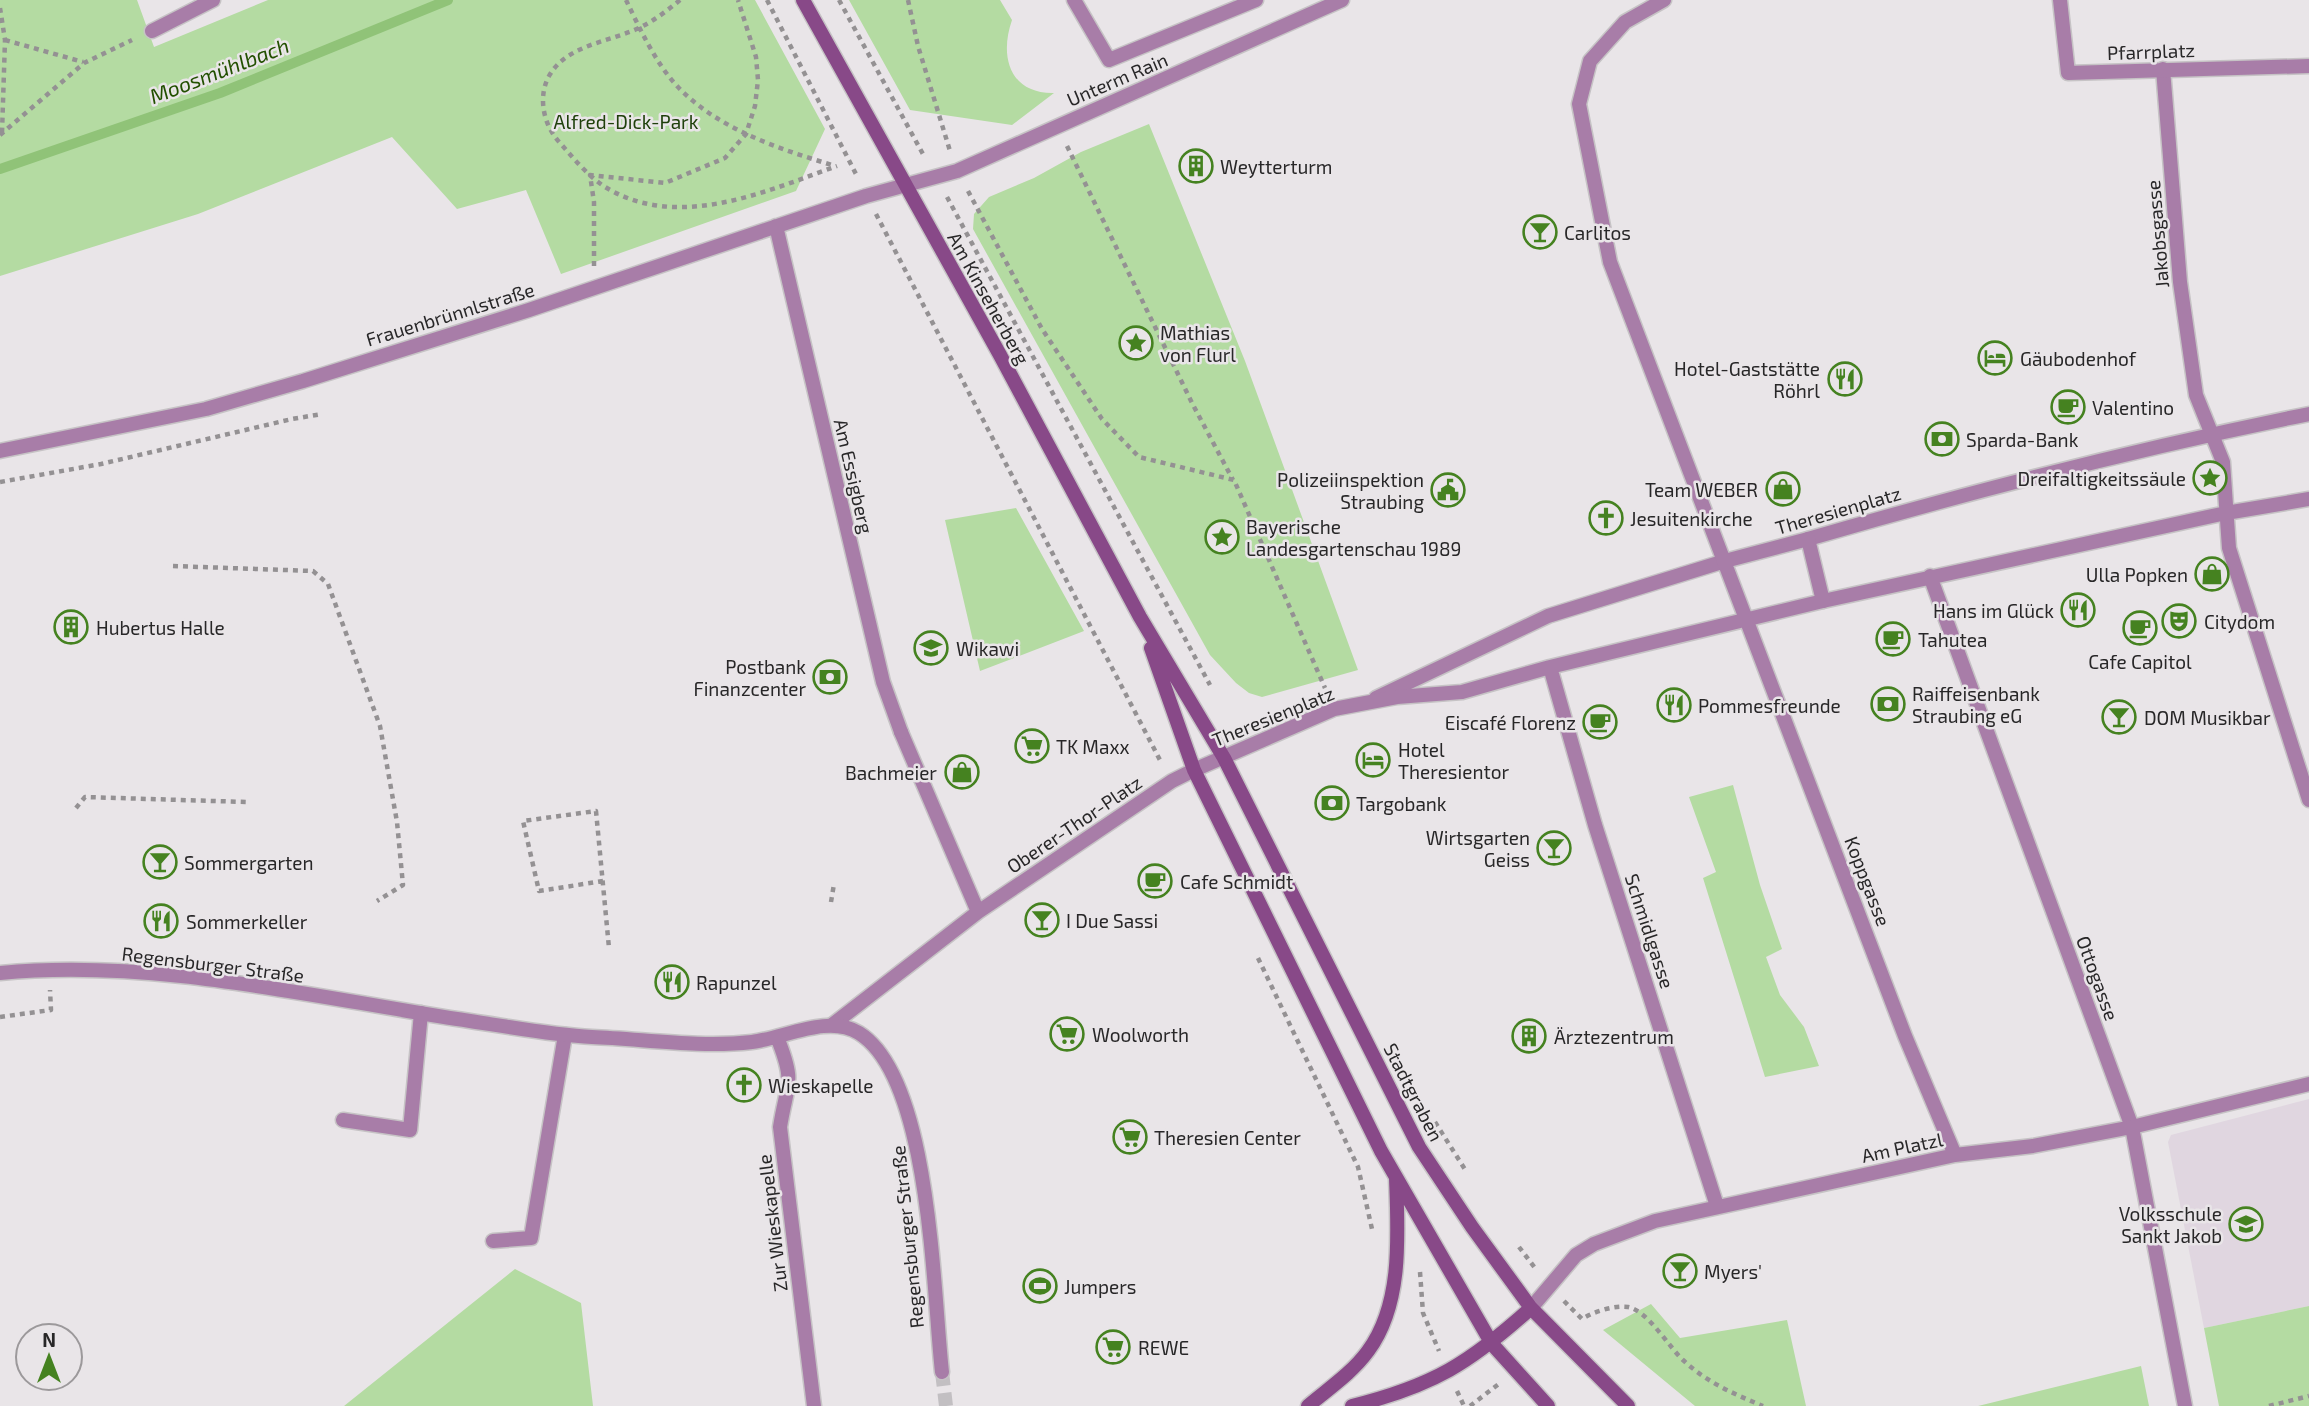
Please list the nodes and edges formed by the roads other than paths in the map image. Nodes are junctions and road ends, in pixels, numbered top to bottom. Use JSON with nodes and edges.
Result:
{"nodes":[{"id":1,"x":213,"y":0,"type":"edge"},
{"id":2,"x":803,"y":0,"type":"edge"},
{"id":3,"x":1074,"y":0,"type":"edge"},
{"id":4,"x":1256,"y":0,"type":"edge"},
{"id":5,"x":1342,"y":0,"type":"edge"},
{"id":6,"x":1664,"y":0,"type":"edge"},
{"id":7,"x":2060,"y":0,"type":"edge"},
{"id":8,"x":152,"y":31,"type":"road end"},
{"id":9,"x":2309,"y":66,"type":"edge"},
{"id":10,"x":2163,"y":69,"type":"junction"},
{"id":11,"x":904,"y":186,"type":"junction"},
{"id":12,"x":776,"y":226,"type":"junction"},
{"id":13,"x":2309,"y":414,"type":"edge"},
{"id":14,"x":2212,"y":434,"type":"junction"},
{"id":15,"x":0,"y":451,"type":"edge"},
{"id":16,"x":2309,"y":499,"type":"edge"},
{"id":17,"x":2226,"y":513,"type":"junction"},
{"id":18,"x":1808,"y":539,"type":"junction"},
{"id":19,"x":1725,"y":561,"type":"junction"},
{"id":20,"x":1930,"y":576,"type":"junction"},
{"id":21,"x":1823,"y":601,"type":"junction"},
{"id":22,"x":1140,"y":617,"type":"junction"},
{"id":23,"x":1746,"y":620,"type":"junction"},
{"id":24,"x":1550,"y":667,"type":"junction"},
{"id":25,"x":1369,"y":702,"type":"junction"},
{"id":26,"x":1224,"y":758,"type":"junction"},
{"id":27,"x":1194,"y":770,"type":"junction"},
{"id":28,"x":2309,"y":800,"type":"edge"},
{"id":29,"x":978,"y":912,"type":"junction"},
{"id":30,"x":0,"y":973,"type":"edge"},
{"id":31,"x":421,"y":1013,"type":"junction"},
{"id":32,"x":832,"y":1025,"type":"junction"},
{"id":33,"x":565,"y":1035,"type":"junction"},
{"id":34,"x":776,"y":1037,"type":"junction"},
{"id":35,"x":2309,"y":1084,"type":"edge"},
{"id":36,"x":343,"y":1120,"type":"dead end"},
{"id":37,"x":2132,"y":1127,"type":"junction"},
{"id":38,"x":1955,"y":1155,"type":"junction"},
{"id":39,"x":1396,"y":1177,"type":"junction"},
{"id":40,"x":1717,"y":1206,"type":"junction"},
{"id":41,"x":493,"y":1241,"type":"dead end"},
{"id":42,"x":1531,"y":1308,"type":"junction"},
{"id":43,"x":1492,"y":1343,"type":"junction"},
{"id":44,"x":942,"y":1372,"type":"tunnel mouth"},
{"id":45,"x":814,"y":1406,"type":"edge"},
{"id":46,"x":1308,"y":1406,"type":"edge"},
{"id":47,"x":1352,"y":1406,"type":"edge"},
{"id":48,"x":1548,"y":1406,"type":"edge"},
{"id":49,"x":1629,"y":1406,"type":"edge"},
{"id":50,"x":2185,"y":1406,"type":"edge"}],
"edges":[{"from":1,"to":8,"type":"street"},
{"from":2,"to":11,"type":"main road","name":"Am Kinseherberg"},
{"from":3,"to":4,"type":"street"},
{"from":5,"to":11,"type":"street","name":"Unterm Rain"},
{"from":6,"to":19,"type":"street","name":"Koppgasse"},
{"from":7,"to":10,"type":"street","name":"Pfarrplatz"},
{"from":9,"to":10,"type":"street","name":"Pfarrplatz"},
{"from":10,"to":14,"type":"street","name":"Jakobsgasse"},
{"from":11,"to":12,"type":"street","name":"Frauenbrünnlstraße"},
{"from":11,"to":22,"type":"main road","name":"Am Kinseherberg"},
{"from":12,"to":15,"type":"street","name":"Frauenbrünnlstraße"},
{"from":12,"to":29,"type":"street","name":"Am Essigberg"},
{"from":13,"to":14,"type":"street","name":"Theresienplatz"},
{"from":14,"to":17,"type":"street"},
{"from":14,"to":18,"type":"street","name":"Theresienplatz"},
{"from":16,"to":17,"type":"street","name":"Theresienplatz"},
{"from":17,"to":20,"type":"street","name":"Theresienplatz"},
{"from":17,"to":28,"type":"street"},
{"from":18,"to":19,"type":"street","name":"Theresienplatz"},
{"from":18,"to":21,"type":"street"},
{"from":19,"to":23,"type":"street","name":"Koppgasse"},
{"from":19,"to":25,"type":"street","name":"Theresienplatz"},
{"from":20,"to":21,"type":"street","name":"Theresienplatz"},
{"from":20,"to":37,"type":"street","name":"Ottogasse"},
{"from":21,"to":23,"type":"street","name":"Theresienplatz"},
{"from":22,"to":26,"type":"main road","name":"Am Kinseherberg"},
{"from":22,"to":27,"type":"main road","name":"Am Kinseherberg"},
{"from":23,"to":24,"type":"street","name":"Theresienplatz"},
{"from":23,"to":38,"type":"street","name":"Koppgasse"},
{"from":24,"to":25,"type":"street","name":"Theresienplatz"},
{"from":24,"to":40,"type":"street","name":"Schmidlgasse"},
{"from":25,"to":26,"type":"street","name":"Theresienplatz"},
{"from":26,"to":27,"type":"street","name":"Theresienplatz"},
{"from":26,"to":42,"type":"main road","name":"Stadtgraben"},
{"from":27,"to":29,"type":"street","name":"Oberer-Thor-Platz"},
{"from":27,"to":39,"type":"main road"},
{"from":29,"to":32,"type":"street","name":"Oberer-Thor-Platz"},
{"from":30,"to":31,"type":"street","name":"Regensburger Straße"},
{"from":31,"to":33,"type":"street","name":"Regensburger Straße"},
{"from":31,"to":36,"type":"street"},
{"from":32,"to":34,"type":"street","name":"Regensburger Straße"},
{"from":32,"to":44,"type":"street","name":"Regensburger Straße"},
{"from":33,"to":34,"type":"street","name":"Regensburger Straße"},
{"from":33,"to":41,"type":"street"},
{"from":34,"to":45,"type":"street","name":"Zur Wieskapelle"},
{"from":35,"to":37,"type":"street","name":"Am Platzl"},
{"from":37,"to":38,"type":"street","name":"Am Platzl"},
{"from":37,"to":50,"type":"street","name":"Ottogasse"},
{"from":38,"to":40,"type":"street","name":"Am Platzl"},
{"from":39,"to":43,"type":"main road"},
{"from":39,"to":46,"type":"main road"},
{"from":40,"to":42,"type":"street","name":"Am Platzl"},
{"from":42,"to":43,"type":"main road"},
{"from":42,"to":49,"type":"main road","name":"Stadtgraben"},
{"from":43,"to":47,"type":"main road"},
{"from":43,"to":48,"type":"main road"}]}
